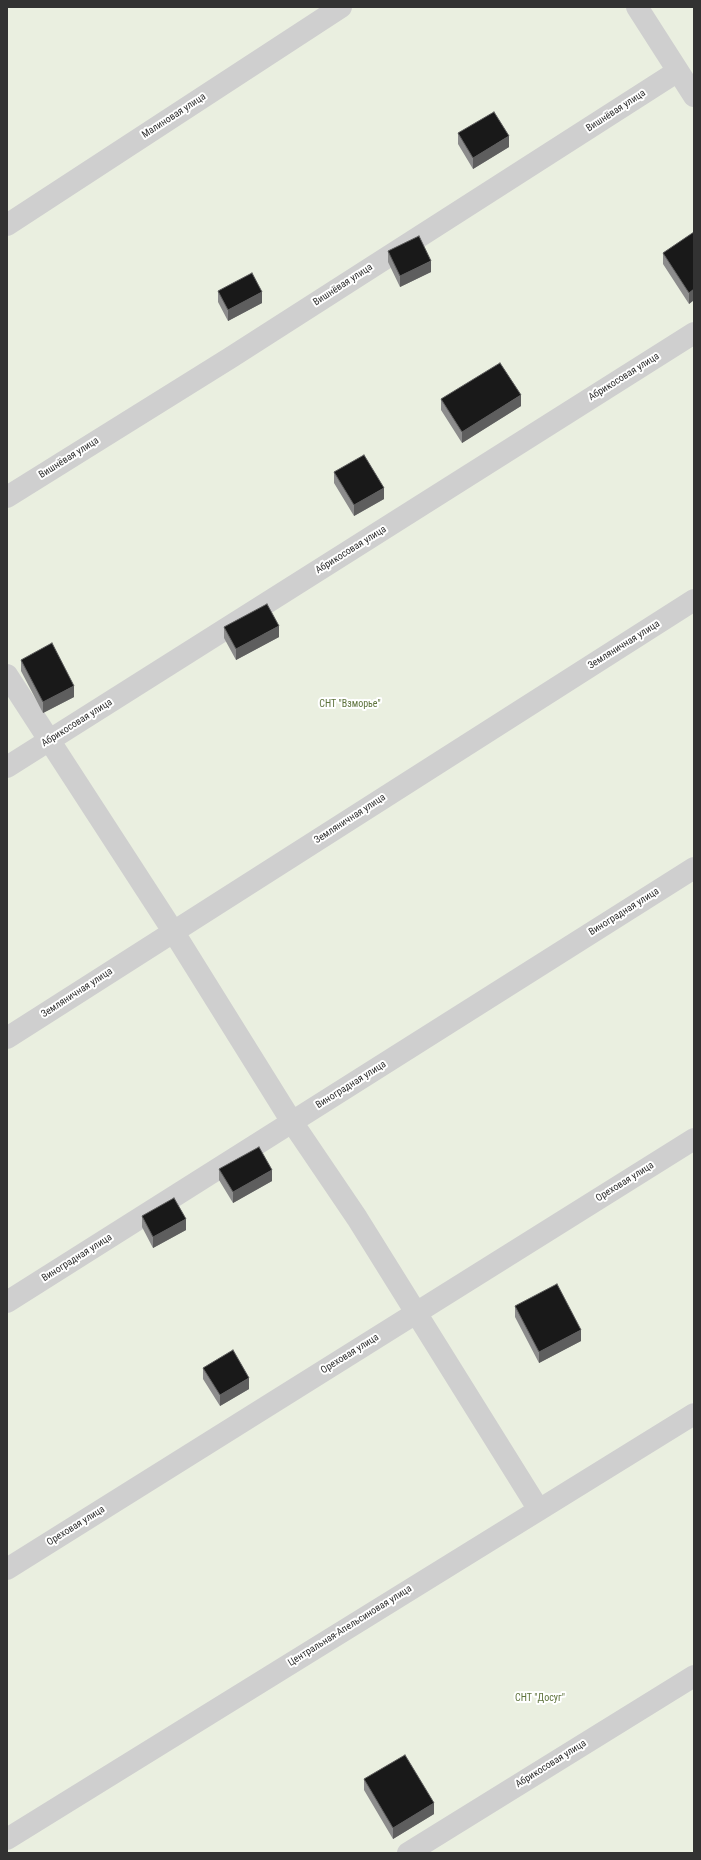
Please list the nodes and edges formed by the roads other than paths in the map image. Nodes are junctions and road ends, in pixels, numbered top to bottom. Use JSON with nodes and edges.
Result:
{"nodes":[{"id":1,"x":341,"y":7,"type":"edge"},
{"id":2,"x":637,"y":7,"type":"edge"},
{"id":3,"x":678,"y":71,"type":"junction"},
{"id":4,"x":694,"y":96,"type":"edge"},
{"id":5,"x":7,"y":224,"type":"edge"},
{"id":6,"x":694,"y":333,"type":"edge"},
{"id":7,"x":7,"y":497,"type":"edge"},
{"id":8,"x":694,"y":600,"type":"edge"},
{"id":9,"x":7,"y":675,"type":"edge"},
{"id":10,"x":49,"y":740,"type":"junction"},
{"id":11,"x":7,"y":767,"type":"edge"},
{"id":12,"x":694,"y":868,"type":"edge"},
{"id":13,"x":173,"y":931,"type":"junction"},
{"id":14,"x":7,"y":1038,"type":"edge"},
{"id":15,"x":292,"y":1122,"type":"junction"},
{"id":16,"x":694,"y":1139,"type":"edge"},
{"id":17,"x":7,"y":1302,"type":"edge"},
{"id":18,"x":416,"y":1313,"type":"junction"},
{"id":19,"x":694,"y":1414,"type":"edge"},
{"id":20,"x":539,"y":1510,"type":"junction"},
{"id":21,"x":7,"y":1569,"type":"edge"},
{"id":22,"x":694,"y":1676,"type":"edge"},
{"id":23,"x":7,"y":1839,"type":"edge"},
{"id":24,"x":408,"y":1853,"type":"edge"}],
"edges":[{"from":1,"to":5,"type":"lane","name":"Малиновая улица"},
{"from":2,"to":3,"type":"lane"},
{"from":3,"to":4,"type":"lane"},
{"from":3,"to":7,"type":"lane","name":"Вишнёвая улица"},
{"from":6,"to":10,"type":"lane","name":"Абрикосовая улица"},
{"from":8,"to":13,"type":"lane","name":"Земляничная улица"},
{"from":9,"to":10,"type":"lane"},
{"from":10,"to":11,"type":"lane","name":"Абрикосовая улица"},
{"from":10,"to":13,"type":"lane"},
{"from":12,"to":15,"type":"lane","name":"Виноградная улица"},
{"from":13,"to":14,"type":"lane","name":"Земляничная улица"},
{"from":13,"to":15,"type":"lane"},
{"from":15,"to":17,"type":"lane","name":"Виноградная улица"},
{"from":15,"to":18,"type":"lane"},
{"from":16,"to":18,"type":"lane","name":"Ореховая улица"},
{"from":18,"to":20,"type":"lane"},
{"from":18,"to":21,"type":"lane","name":"Ореховая улица"},
{"from":19,"to":20,"type":"lane","name":"Центральная-Апельсиновая улица"},
{"from":20,"to":23,"type":"lane","name":"Центральная-Апельсиновая улица"},
{"from":22,"to":24,"type":"lane","name":"Абрикосовая улица"}]}
